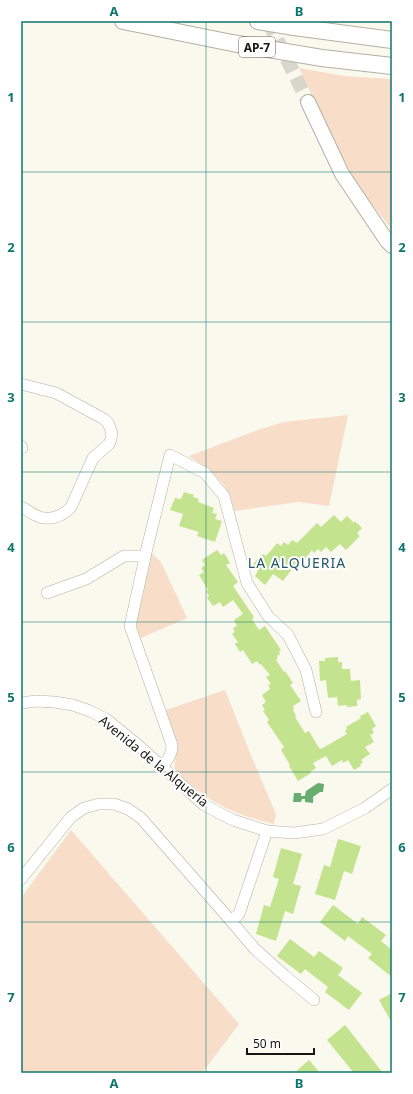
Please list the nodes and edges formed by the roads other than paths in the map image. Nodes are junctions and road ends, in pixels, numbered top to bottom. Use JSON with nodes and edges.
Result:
{"nodes":[{"id":1,"x":123,"y":21,"type":"edge"},
{"id":2,"x":258,"y":21,"type":"edge"},
{"id":3,"x":392,"y":40,"type":"edge"},
{"id":4,"x":392,"y":66,"type":"edge"},
{"id":5,"x":308,"y":102,"type":"tunnel mouth"},
{"id":6,"x":392,"y":246,"type":"edge"},
{"id":7,"x":21,"y":384,"type":"edge"},
{"id":8,"x":21,"y":507,"type":"edge"},
{"id":9,"x":145,"y":556,"type":"junction"},
{"id":10,"x":47,"y":593,"type":"dead end"},
{"id":11,"x":21,"y":703,"type":"edge"},
{"id":12,"x":316,"y":712,"type":"dead end"},
{"id":13,"x":162,"y":767,"type":"junction"},
{"id":14,"x":392,"y":789,"type":"edge"},
{"id":15,"x":267,"y":832,"type":"junction"},
{"id":16,"x":21,"y":879,"type":"edge"},
{"id":17,"x":231,"y":921,"type":"junction"},
{"id":18,"x":314,"y":1000,"type":"dead end"}],
"edges":[{"from":1,"to":4,"type":"highway","number":"AP-7"},
{"from":2,"to":3,"type":"highway","number":"AP-7"},
{"from":5,"to":6,"type":"main road"},
{"from":7,"to":8,"type":"street"},
{"from":9,"to":10,"type":"street"},
{"from":9,"to":12,"type":"street"},
{"from":9,"to":13,"type":"street"},
{"from":11,"to":13,"type":"street","name":"Avenida de la Alquería"},
{"from":13,"to":15,"type":"street","name":"Avenida de la Alquería"},
{"from":14,"to":15,"type":"street","name":"Avenida de la Alquería"},
{"from":15,"to":17,"type":"street"},
{"from":16,"to":17,"type":"street"},
{"from":17,"to":18,"type":"street"}]}
